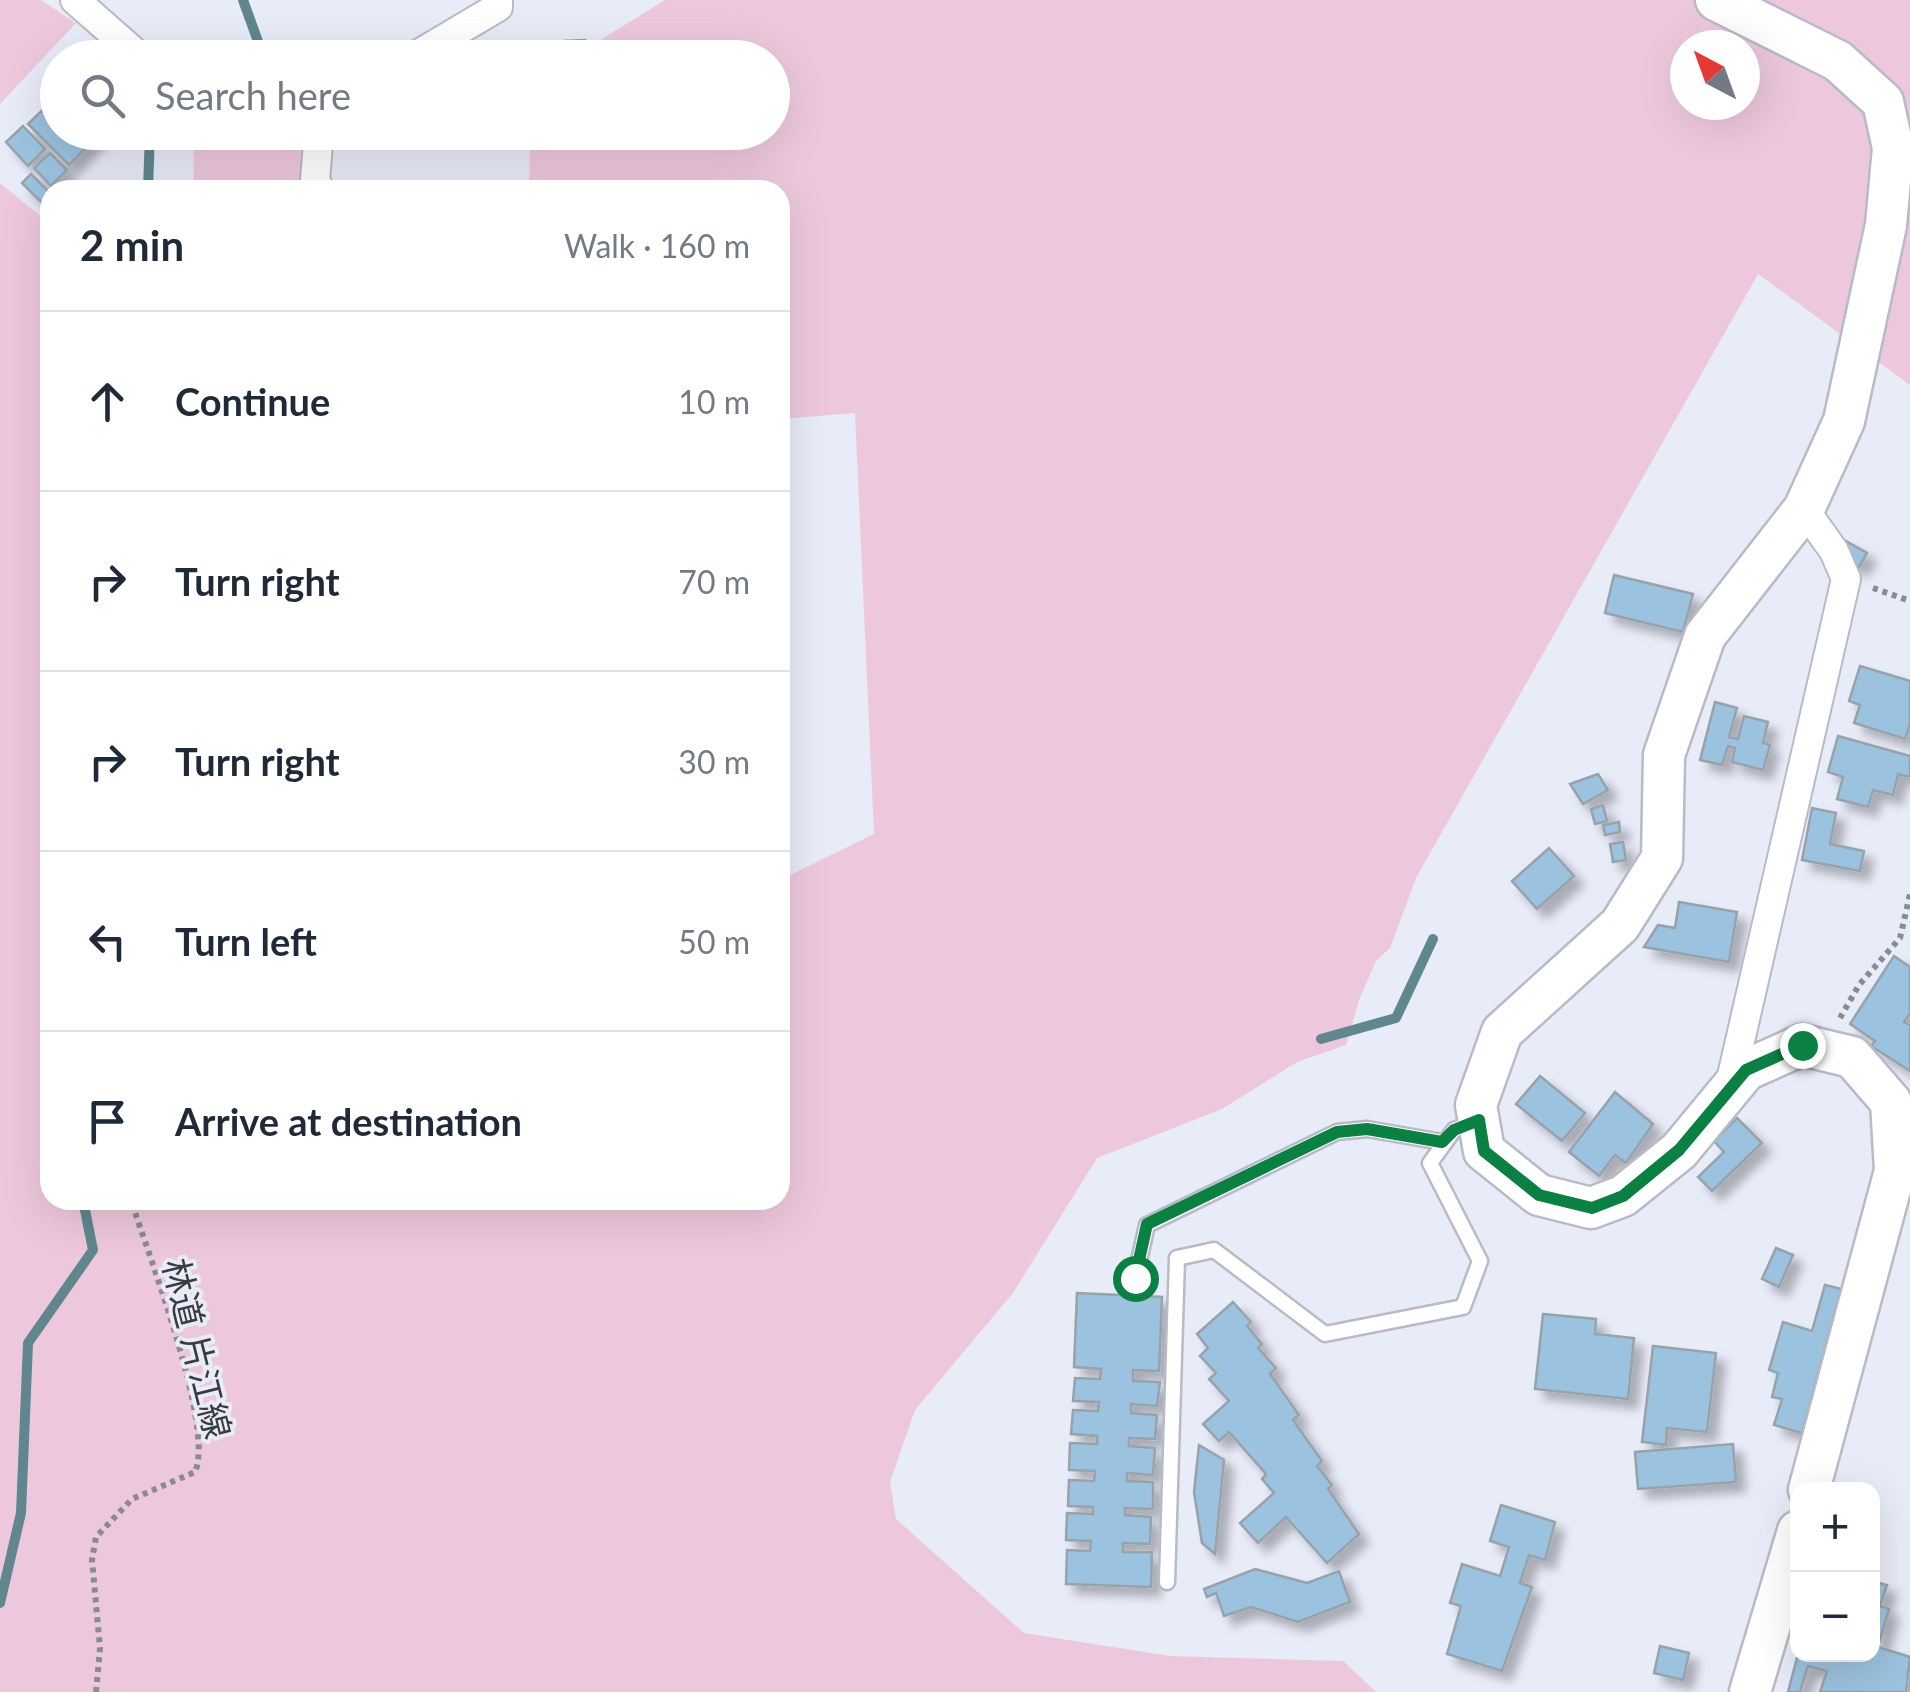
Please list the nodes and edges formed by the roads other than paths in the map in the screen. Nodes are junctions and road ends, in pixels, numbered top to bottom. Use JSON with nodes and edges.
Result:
{"nodes":[{"id":1,"x":75,"y":0,"type":"edge"},
{"id":2,"x":498,"y":0,"type":"edge"},
{"id":3,"x":1716,"y":0,"type":"edge"},
{"id":4,"x":121,"y":40,"type":"edge"},
{"id":5,"x":442,"y":40,"type":"edge"},
{"id":6,"x":1896,"y":110,"type":"edge"},
{"id":7,"x":318,"y":150,"type":"edge"},
{"id":8,"x":315,"y":180,"type":"edge"},
{"id":9,"x":1804,"y":510,"type":"junction"},
{"id":10,"x":1728,"y":1091,"type":"junction"},
{"id":11,"x":1479,"y":1120,"type":"junction"},
{"id":12,"x":1442,"y":1142,"type":"junction"},
{"id":13,"x":1135,"y":1278,"type":"dead end"},
{"id":14,"x":1811,"y":1482,"type":"edge"},
{"id":15,"x":1790,"y":1557,"type":"edge"},
{"id":16,"x":1167,"y":1582,"type":"dead end"},
{"id":17,"x":1750,"y":1692,"type":"edge"}],
"edges":[{"from":1,"to":4,"type":"street"},
{"from":2,"to":5,"type":"street"},
{"from":3,"to":6,"type":"street"},
{"from":6,"to":9,"type":"street"},
{"from":7,"to":8,"type":"street"},
{"from":9,"to":10,"type":"street"},
{"from":9,"to":11,"type":"street"},
{"from":10,"to":11,"type":"street"},
{"from":10,"to":14,"type":"street"},
{"from":11,"to":12,"type":"lane"},
{"from":12,"to":13,"type":"lane"},
{"from":12,"to":16,"type":"lane"},
{"from":15,"to":17,"type":"street"}]}
